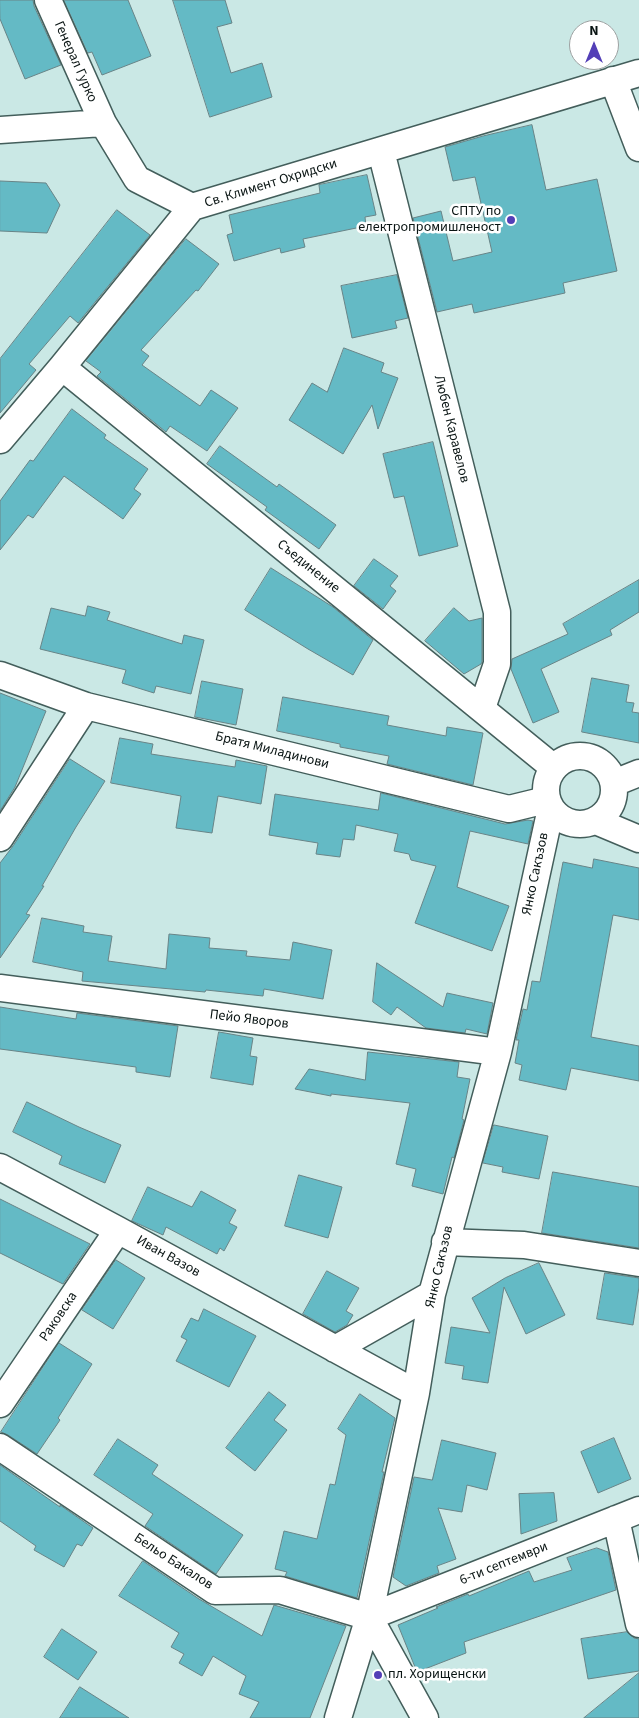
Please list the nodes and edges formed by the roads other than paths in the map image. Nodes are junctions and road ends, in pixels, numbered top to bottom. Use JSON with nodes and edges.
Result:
{"nodes":[{"id":1,"x":48,"y":0,"type":"edge"},
{"id":2,"x":639,"y":72,"type":"edge"},
{"id":3,"x":613,"y":80,"type":"junction"},
{"id":4,"x":103,"y":123,"type":"junction"},
{"id":5,"x":0,"y":130,"type":"edge"},
{"id":6,"x":639,"y":148,"type":"edge"},
{"id":7,"x":381,"y":151,"type":"junction"},
{"id":8,"x":192,"y":207,"type":"junction"},
{"id":9,"x":62,"y":367,"type":"junction"},
{"id":10,"x":0,"y":440,"type":"edge"},
{"id":11,"x":0,"y":674,"type":"edge"},
{"id":12,"x":86,"y":706,"type":"junction"},
{"id":13,"x":482,"y":708,"type":"junction"},
{"id":14,"x":554,"y":768,"type":"junction"},
{"id":15,"x":639,"y":773,"type":"edge"},
{"id":16,"x":614,"y":782,"type":"junction"},
{"id":17,"x":548,"y":804,"type":"junction"},
{"id":18,"x":596,"y":821,"type":"junction"},
{"id":19,"x":0,"y":838,"type":"edge"},
{"id":20,"x":639,"y":839,"type":"edge"},
{"id":21,"x":0,"y":988,"type":"edge"},
{"id":22,"x":498,"y":1052,"type":"junction"},
{"id":23,"x":0,"y":1167,"type":"edge"},
{"id":24,"x":118,"y":1230,"type":"junction"},
{"id":25,"x":445,"y":1242,"type":"junction"},
{"id":26,"x":639,"y":1263,"type":"edge"},
{"id":27,"x":432,"y":1294,"type":"junction"},
{"id":28,"x":335,"y":1349,"type":"junction"},
{"id":29,"x":416,"y":1393,"type":"junction"},
{"id":30,"x":0,"y":1404,"type":"edge"},
{"id":31,"x":0,"y":1446,"type":"edge"},
{"id":32,"x":628,"y":1514,"type":"edge"},
{"id":33,"x":369,"y":1617,"type":"junction"},
{"id":34,"x":639,"y":1624,"type":"edge"},
{"id":35,"x":338,"y":1718,"type":"edge"},
{"id":36,"x":425,"y":1718,"type":"edge"}],
"edges":[{"from":1,"to":4,"type":"street","name":"Генерал Гурко"},
{"from":2,"to":3,"type":"street","name":"Св. Климент Охридски"},
{"from":3,"to":6,"type":"street"},
{"from":3,"to":7,"type":"street","name":"Св. Климент Охридски"},
{"from":4,"to":5,"type":"street"},
{"from":4,"to":8,"type":"street","name":"Генерал Гурко"},
{"from":7,"to":8,"type":"street","name":"Св. Климент Охридски"},
{"from":7,"to":13,"type":"street","name":"Любен Каравелов"},
{"from":8,"to":9,"type":"street","name":"Св. Климент Охридски"},
{"from":9,"to":10,"type":"street","name":"Св. Климент Охридски"},
{"from":9,"to":13,"type":"street","name":"Съединение"},
{"from":11,"to":12,"type":"street","name":"Братя Миладинови"},
{"from":12,"to":17,"type":"street","name":"Братя Миладинови"},
{"from":12,"to":19,"type":"street"},
{"from":13,"to":14,"type":"street","name":"Съединение"},
{"from":14,"to":16,"type":"street"},
{"from":14,"to":17,"type":"street"},
{"from":15,"to":16,"type":"street"},
{"from":16,"to":18,"type":"street"},
{"from":17,"to":18,"type":"street"},
{"from":17,"to":22,"type":"street","name":"Янко Сакъзов"},
{"from":18,"to":20,"type":"street"},
{"from":21,"to":22,"type":"street","name":"Пейо Яворов"},
{"from":22,"to":25,"type":"street","name":"Янко Сакъзов"},
{"from":23,"to":24,"type":"street","name":"Иван Вазов"},
{"from":24,"to":28,"type":"street","name":"Иван Вазов"},
{"from":24,"to":30,"type":"street","name":"Раковска"},
{"from":25,"to":26,"type":"street"},
{"from":25,"to":27,"type":"street","name":"Янко Сакъзов"},
{"from":27,"to":28,"type":"street"},
{"from":27,"to":29,"type":"street","name":"Янко Сакъзов"},
{"from":28,"to":29,"type":"street","name":"Иван Вазов"},
{"from":29,"to":33,"type":"street","name":"Янко Сакъзов"},
{"from":31,"to":33,"type":"street","name":"Бельо Бакалов"},
{"from":32,"to":33,"type":"street","name":"6-ти септември"},
{"from":32,"to":34,"type":"street"},
{"from":33,"to":35,"type":"street","name":"Янко Сакъзов"},
{"from":33,"to":36,"type":"street"}]}
